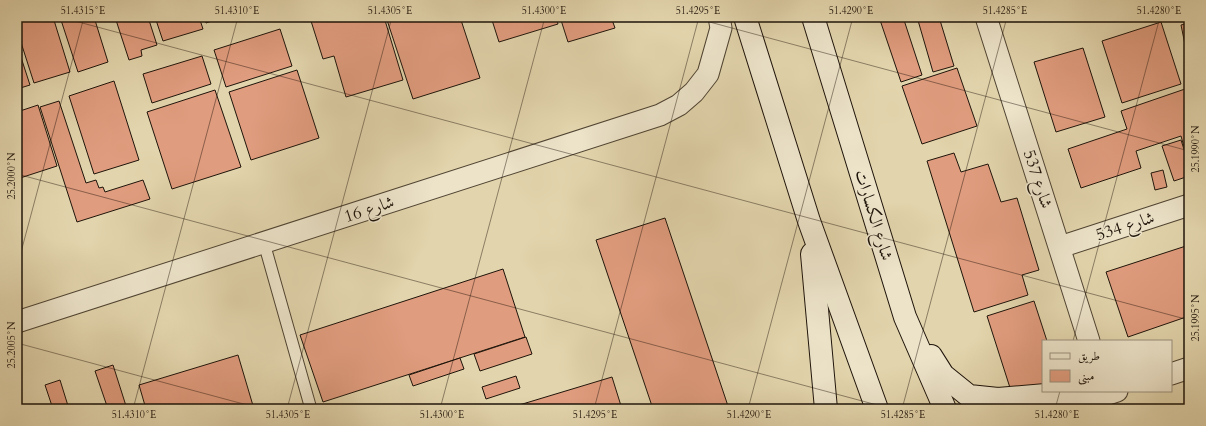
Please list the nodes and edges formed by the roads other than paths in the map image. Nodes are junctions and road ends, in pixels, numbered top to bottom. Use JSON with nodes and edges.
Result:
{"nodes":[{"id":1,"x":719,"y":17,"type":"edge"},
{"id":2,"x":745,"y":17,"type":"edge"},
{"id":3,"x":813,"y":17,"type":"edge"},
{"id":4,"x":990,"y":18,"type":"edge"},
{"id":5,"x":1189,"y":205,"type":"edge"},
{"id":6,"x":809,"y":221,"type":"junction"},
{"id":7,"x":264,"y":243,"type":"junction"},
{"id":8,"x":1060,"y":247,"type":"junction"},
{"id":9,"x":905,"y":316,"type":"junction"},
{"id":10,"x":17,"y":322,"type":"edge"},
{"id":11,"x":1089,"y":340,"type":"edge"},
{"id":12,"x":1189,"y":368,"type":"edge"},
{"id":13,"x":1172,"y":374,"type":"edge"},
{"id":14,"x":1080,"y":392,"type":"edge"},
{"id":15,"x":1114,"y":392,"type":"edge"},
{"id":16,"x":311,"y":409,"type":"edge"},
{"id":17,"x":826,"y":409,"type":"edge"},
{"id":18,"x":877,"y":409,"type":"edge"},
{"id":19,"x":945,"y":409,"type":"edge"},
{"id":20,"x":1062,"y":409,"type":"edge"}],
"edges":[{"from":1,"to":7,"type":"street","name":"شارع 16"},
{"from":2,"to":6,"type":"street"},
{"from":3,"to":9,"type":"street","name":"شارع الكسارات"},
{"from":4,"to":8,"type":"street","name":"شارع 537"},
{"from":5,"to":8,"type":"street","name":"شارع 534"},
{"from":6,"to":17,"type":"street"},
{"from":6,"to":18,"type":"street"},
{"from":7,"to":10,"type":"street","name":"شارع 16"},
{"from":7,"to":16,"type":"lane"},
{"from":8,"to":11,"type":"street","name":"شارع 537"},
{"from":9,"to":14,"type":"street"},
{"from":9,"to":19,"type":"street","name":"شارع الكسارات"},
{"from":12,"to":13,"type":"street"},
{"from":15,"to":20,"type":"street"}]}
